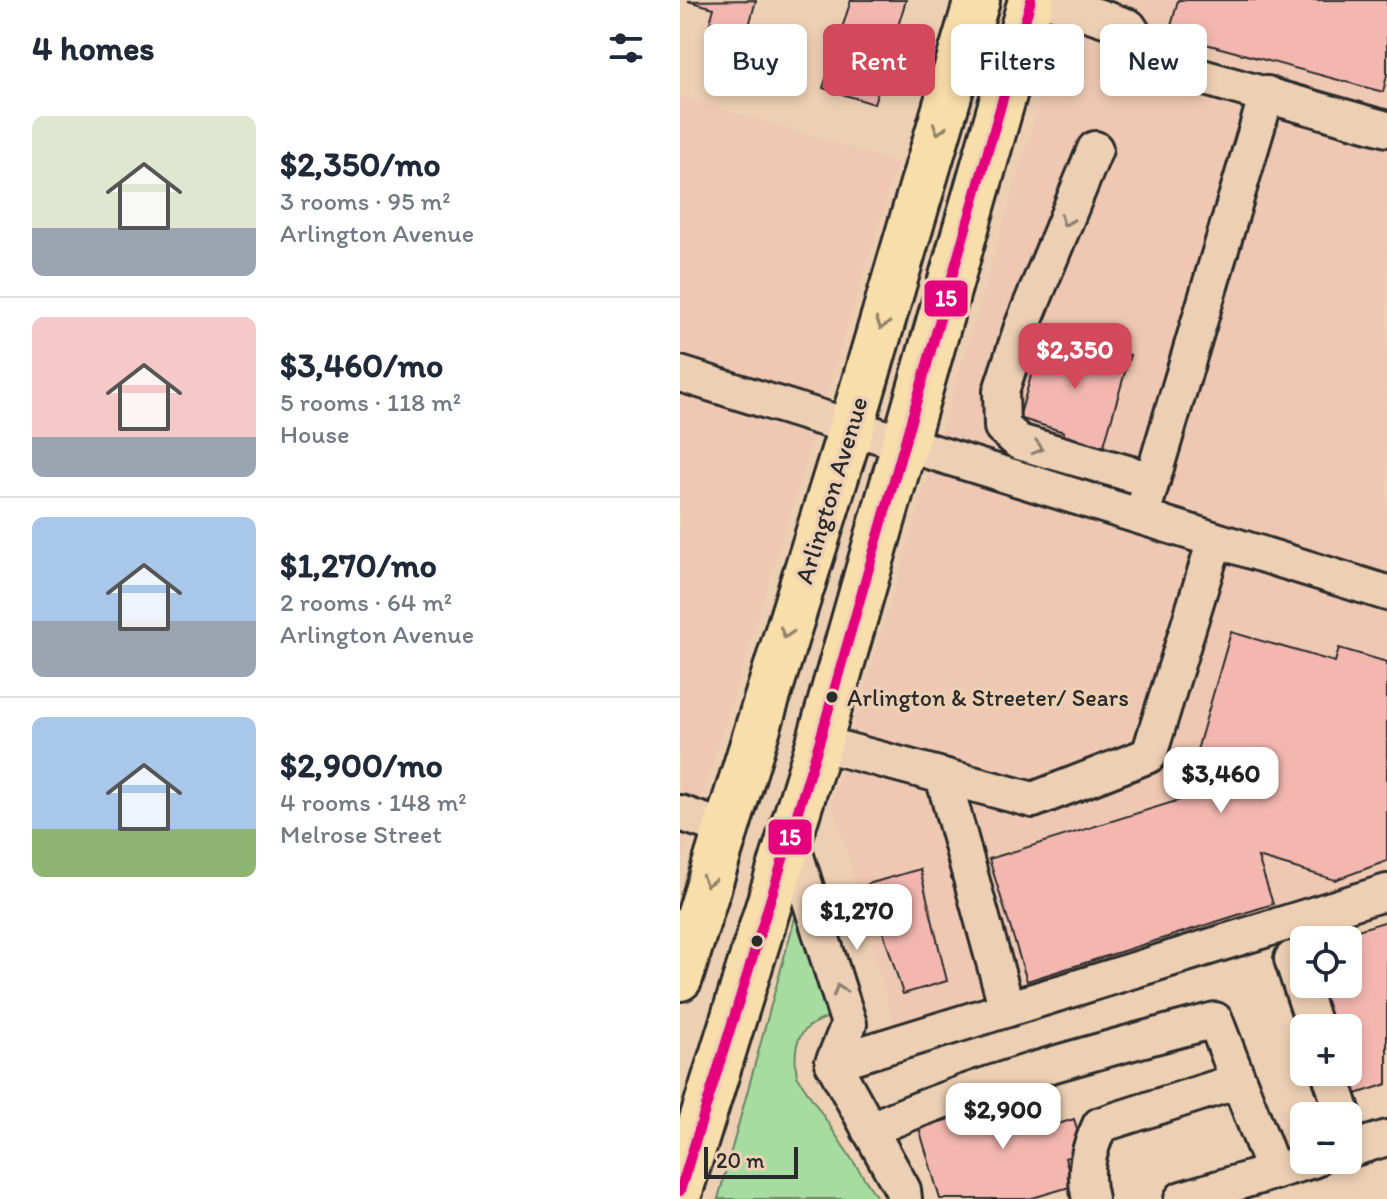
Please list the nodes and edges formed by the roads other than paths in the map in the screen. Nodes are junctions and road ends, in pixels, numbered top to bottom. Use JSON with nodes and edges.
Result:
{"nodes":[{"id":1,"x":977,"y":0,"type":"edge"},
{"id":2,"x":1031,"y":0,"type":"edge"},
{"id":3,"x":1048,"y":0,"type":"edge"},
{"id":4,"x":1136,"y":13,"type":"edge"},
{"id":5,"x":1267,"y":94,"type":"junction"},
{"id":6,"x":1386,"y":128,"type":"edge"},
{"id":7,"x":1095,"y":149,"type":"dead end"},
{"id":8,"x":680,"y":374,"type":"edge"},
{"id":9,"x":852,"y":425,"type":"junction"},
{"id":10,"x":906,"y":442,"type":"junction"},
{"id":11,"x":1152,"y":480,"type":"junction"},
{"id":12,"x":1141,"y":517,"type":"junction"},
{"id":13,"x":1215,"y":540,"type":"junction"},
{"id":14,"x":1387,"y":593,"type":"edge"},
{"id":15,"x":819,"y":743,"type":"junction"},
{"id":16,"x":943,"y":776,"type":"junction"},
{"id":17,"x":680,"y":813,"type":"edge"},
{"id":18,"x":724,"y":828,"type":"junction"},
{"id":19,"x":790,"y":837,"type":"junction"},
{"id":20,"x":1387,"y":892,"type":"edge"},
{"id":21,"x":680,"y":978,"type":"edge"},
{"id":22,"x":1007,"y":1009,"type":"junction"},
{"id":23,"x":833,"y":1063,"type":"junction"},
{"id":24,"x":1238,"y":1081,"type":"junction"},
{"id":25,"x":869,"y":1130,"type":"junction"},
{"id":26,"x":1362,"y":1137,"type":"edge"},
{"id":27,"x":1387,"y":1138,"type":"edge"},
{"id":28,"x":1290,"y":1167,"type":"edge"},
{"id":29,"x":1274,"y":1172,"type":"junction"},
{"id":30,"x":680,"y":1191,"type":"edge"},
{"id":31,"x":904,"y":1199,"type":"edge"},
{"id":32,"x":1090,"y":1199,"type":"edge"},
{"id":33,"x":1182,"y":1199,"type":"edge"}],
"edges":[{"from":1,"to":9,"type":"main road","name":"Arlington Avenue","one_way":true},
{"from":2,"to":10,"type":"main road"},
{"from":3,"to":4,"type":"street"},
{"from":4,"to":5,"type":"street"},
{"from":5,"to":6,"type":"street"},
{"from":5,"to":11,"type":"street"},
{"from":7,"to":11,"type":"street","one_way":true},
{"from":8,"to":9,"type":"street"},
{"from":9,"to":10,"type":"street"},
{"from":9,"to":18,"type":"main road","name":"Arlington Avenue","one_way":true},
{"from":10,"to":12,"type":"street"},
{"from":10,"to":15,"type":"main road"},
{"from":11,"to":12,"type":"street"},
{"from":12,"to":13,"type":"street"},
{"from":13,"to":14,"type":"street"},
{"from":13,"to":16,"type":"street"},
{"from":15,"to":16,"type":"street"},
{"from":15,"to":19,"type":"main road"},
{"from":16,"to":22,"type":"street"},
{"from":17,"to":18,"type":"street"},
{"from":18,"to":21,"type":"main road","name":"Arlington Avenue","one_way":true},
{"from":23,"to":19,"type":"street","one_way":true},
{"from":19,"to":30,"type":"main road"},
{"from":20,"to":22,"type":"street"},
{"from":22,"to":23,"type":"street"},
{"from":23,"to":25,"type":"street"},
{"from":24,"to":25,"type":"street"},
{"from":24,"to":29,"type":"street"},
{"from":24,"to":32,"type":"street"},
{"from":25,"to":31,"type":"street"},
{"from":26,"to":27,"type":"street"},
{"from":28,"to":29,"type":"street"},
{"from":29,"to":33,"type":"street"}]}
